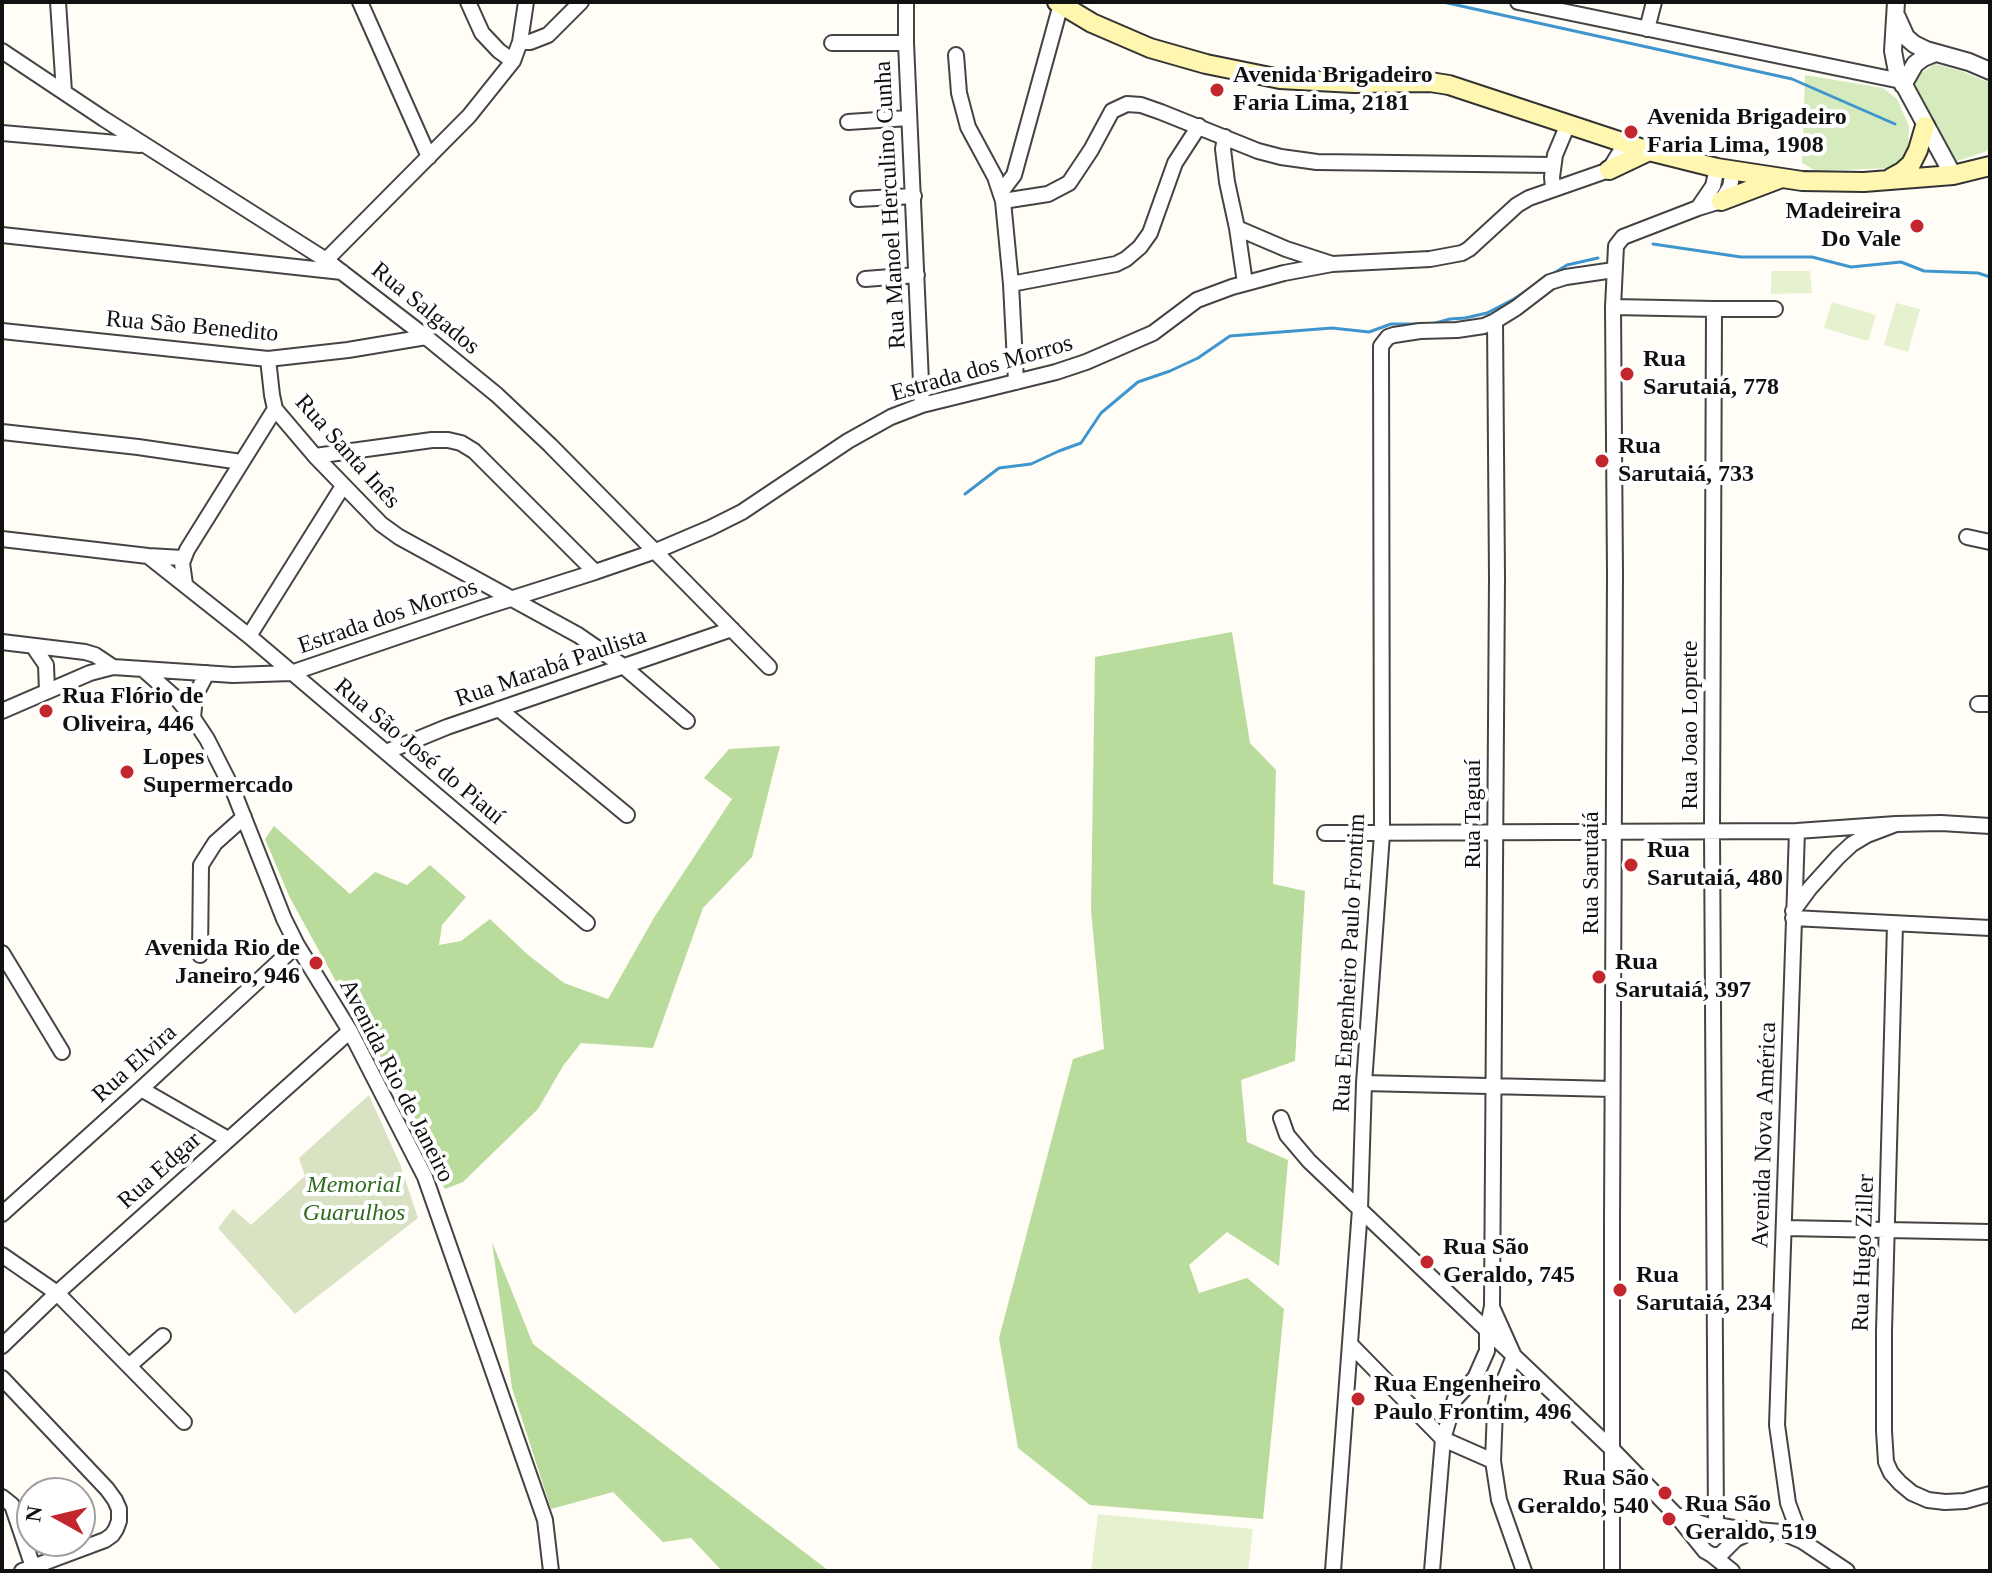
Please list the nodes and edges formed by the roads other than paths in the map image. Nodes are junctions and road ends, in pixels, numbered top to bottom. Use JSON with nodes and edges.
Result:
{"nodes":[{"id":1,"x":58,"y":2,"type":"edge"},
{"id":2,"x":360,"y":2,"type":"edge"},
{"id":3,"x":468,"y":2,"type":"edge"},
{"id":4,"x":526,"y":2,"type":"edge"},
{"id":5,"x":581,"y":2,"type":"edge"},
{"id":6,"x":906,"y":2,"type":"edge"},
{"id":7,"x":1518,"y":2,"type":"edge"},
{"id":8,"x":1654,"y":2,"type":"edge"},
{"id":9,"x":1059,"y":3,"type":"edge"},
{"id":10,"x":1896,"y":9,"type":"edge"},
{"id":11,"x":1647,"y":29,"type":"junction"},
{"id":12,"x":520,"y":42,"type":"junction"},
{"id":13,"x":832,"y":43,"type":"dead end"},
{"id":14,"x":906,"y":43,"type":"junction"},
{"id":15,"x":2,"y":51,"type":"edge"},
{"id":16,"x":1935,"y":53,"type":"junction"},
{"id":17,"x":956,"y":55,"type":"dead end"},
{"id":18,"x":513,"y":61,"type":"junction"},
{"id":19,"x":1989,"y":68,"type":"edge"},
{"id":20,"x":1902,"y":83,"type":"junction"},
{"id":21,"x":64,"y":92,"type":"junction"},
{"id":22,"x":909,"y":118,"type":"junction"},
{"id":23,"x":104,"y":119,"type":"junction"},
{"id":24,"x":848,"y":122,"type":"dead end"},
{"id":25,"x":1568,"y":124,"type":"junction"},
{"id":26,"x":1199,"y":126,"type":"junction"},
{"id":27,"x":1925,"y":126,"type":"junction"},
{"id":28,"x":2,"y":133,"type":"edge"},
{"id":29,"x":1225,"y":137,"type":"junction"},
{"id":30,"x":88,"y":141,"type":"junction"},
{"id":31,"x":1625,"y":144,"type":"junction"},
{"id":32,"x":145,"y":145,"type":"junction"},
{"id":33,"x":1649,"y":151,"type":"junction"},
{"id":34,"x":429,"y":157,"type":"junction"},
{"id":35,"x":1553,"y":165,"type":"junction"},
{"id":36,"x":1990,"y":166,"type":"edge"},
{"id":37,"x":1725,"y":169,"type":"junction"},
{"id":38,"x":1609,"y":170,"type":"junction"},
{"id":39,"x":1953,"y":175,"type":"junction"},
{"id":40,"x":1782,"y":178,"type":"junction"},
{"id":41,"x":1885,"y":181,"type":"junction"},
{"id":42,"x":1553,"y":188,"type":"junction"},
{"id":43,"x":914,"y":196,"type":"junction"},
{"id":44,"x":1002,"y":196,"type":"junction"},
{"id":45,"x":858,"y":199,"type":"dead end"},
{"id":46,"x":1721,"y":201,"type":"junction"},
{"id":47,"x":1698,"y":208,"type":"junction"},
{"id":48,"x":1237,"y":228,"type":"junction"},
{"id":49,"x":2,"y":235,"type":"edge"},
{"id":50,"x":326,"y":260,"type":"junction"},
{"id":51,"x":1332,"y":264,"type":"junction"},
{"id":52,"x":1614,"y":270,"type":"junction"},
{"id":53,"x":342,"y":272,"type":"junction"},
{"id":54,"x":917,"y":275,"type":"junction"},
{"id":55,"x":865,"y":279,"type":"dead end"},
{"id":56,"x":1245,"y":283,"type":"junction"},
{"id":57,"x":1011,"y":284,"type":"junction"},
{"id":58,"x":1613,"y":307,"type":"junction"},
{"id":59,"x":1714,"y":309,"type":"junction"},
{"id":60,"x":1775,"y":309,"type":"dead end"},
{"id":61,"x":1495,"y":321,"type":"junction"},
{"id":62,"x":2,"y":331,"type":"edge"},
{"id":63,"x":426,"y":337,"type":"junction"},
{"id":64,"x":268,"y":359,"type":"junction"},
{"id":65,"x":1016,"y":382,"type":"junction"},
{"id":66,"x":922,"y":405,"type":"junction"},
{"id":67,"x":275,"y":409,"type":"junction"},
{"id":68,"x":2,"y":432,"type":"edge"},
{"id":69,"x":315,"y":456,"type":"junction"},
{"id":70,"x":241,"y":462,"type":"junction"},
{"id":71,"x":343,"y":486,"type":"junction"},
{"id":72,"x":1967,"y":537,"type":"dead end"},
{"id":73,"x":2,"y":539,"type":"edge"},
{"id":74,"x":1990,"y":542,"type":"edge"},
{"id":75,"x":656,"y":551,"type":"junction"},
{"id":76,"x":148,"y":556,"type":"junction"},
{"id":77,"x":183,"y":558,"type":"junction"},
{"id":78,"x":595,"y":572,"type":"junction"},
{"id":79,"x":185,"y":584,"type":"junction"},
{"id":80,"x":511,"y":599,"type":"junction"},
{"id":81,"x":732,"y":629,"type":"junction"},
{"id":82,"x":249,"y":636,"type":"junction"},
{"id":83,"x":2,"y":642,"type":"edge"},
{"id":84,"x":33,"y":646,"type":"junction"},
{"id":85,"x":64,"y":650,"type":"junction"},
{"id":86,"x":623,"y":666,"type":"junction"},
{"id":87,"x":113,"y":667,"type":"junction"},
{"id":88,"x":769,"y":667,"type":"dead end"},
{"id":89,"x":144,"y":670,"type":"junction"},
{"id":90,"x":90,"y":673,"type":"junction"},
{"id":91,"x":207,"y":673,"type":"junction"},
{"id":92,"x":291,"y":673,"type":"junction"},
{"id":93,"x":47,"y":691,"type":"junction"},
{"id":94,"x":499,"y":709,"type":"junction"},
{"id":95,"x":2,"y":711,"type":"edge"},
{"id":96,"x":193,"y":718,"type":"junction"},
{"id":97,"x":687,"y":721,"type":"dead end"},
{"id":98,"x":386,"y":752,"type":"junction"},
{"id":99,"x":627,"y":815,"type":"dead end"},
{"id":100,"x":244,"y":817,"type":"junction"},
{"id":101,"x":1896,"y":824,"type":"junction"},
{"id":102,"x":1990,"y":826,"type":"edge"},
{"id":103,"x":1712,"y":831,"type":"junction"},
{"id":104,"x":1797,"y":831,"type":"junction"},
{"id":105,"x":1614,"y":832,"type":"junction"},
{"id":106,"x":1325,"y":833,"type":"dead end"},
{"id":107,"x":1382,"y":834,"type":"junction"},
{"id":108,"x":1496,"y":834,"type":"junction"},
{"id":109,"x":1793,"y":915,"type":"junction"},
{"id":110,"x":587,"y":923,"type":"dead end"},
{"id":111,"x":1895,"y":924,"type":"junction"},
{"id":112,"x":1990,"y":928,"type":"edge"},
{"id":113,"x":297,"y":945,"type":"junction"},
{"id":114,"x":2,"y":953,"type":"edge"},
{"id":115,"x":200,"y":955,"type":"dead end"},
{"id":116,"x":350,"y":1031,"type":"junction"},
{"id":117,"x":62,"y":1052,"type":"dead end"},
{"id":118,"x":1364,"y":1083,"type":"junction"},
{"id":119,"x":1495,"y":1085,"type":"junction"},
{"id":120,"x":141,"y":1089,"type":"junction"},
{"id":121,"x":1612,"y":1089,"type":"junction"},
{"id":122,"x":1281,"y":1118,"type":"dead end"},
{"id":123,"x":228,"y":1139,"type":"junction"},
{"id":124,"x":1360,"y":1209,"type":"junction"},
{"id":125,"x":2,"y":1214,"type":"edge"},
{"id":126,"x":1784,"y":1228,"type":"junction"},
{"id":127,"x":1886,"y":1229,"type":"junction"},
{"id":128,"x":1990,"y":1232,"type":"edge"},
{"id":129,"x":2,"y":1255,"type":"edge"},
{"id":130,"x":57,"y":1293,"type":"junction"},
{"id":131,"x":1492,"y":1306,"type":"junction"},
{"id":132,"x":1487,"y":1330,"type":"junction"},
{"id":133,"x":163,"y":1336,"type":"dead end"},
{"id":134,"x":1350,"y":1344,"type":"junction"},
{"id":135,"x":2,"y":1346,"type":"edge"},
{"id":136,"x":1514,"y":1356,"type":"junction"},
{"id":137,"x":130,"y":1365,"type":"junction"},
{"id":138,"x":2,"y":1378,"type":"edge"},
{"id":139,"x":1475,"y":1378,"type":"junction"},
{"id":140,"x":1499,"y":1389,"type":"junction"},
{"id":141,"x":184,"y":1422,"type":"dead end"},
{"id":142,"x":1443,"y":1439,"type":"junction"},
{"id":143,"x":1613,"y":1450,"type":"junction"},
{"id":144,"x":1493,"y":1461,"type":"junction"},
{"id":145,"x":1648,"y":1488,"type":"junction"},
{"id":146,"x":1990,"y":1494,"type":"edge"},
{"id":147,"x":2,"y":1497,"type":"edge"},
{"id":148,"x":1788,"y":1503,"type":"junction"},
{"id":149,"x":1613,"y":1504,"type":"junction"},
{"id":150,"x":1676,"y":1515,"type":"junction"},
{"id":151,"x":1716,"y":1526,"type":"junction"},
{"id":152,"x":1764,"y":1529,"type":"junction"},
{"id":153,"x":1802,"y":1541,"type":"junction"},
{"id":154,"x":1729,"y":1546,"type":"junction"},
{"id":155,"x":1707,"y":1550,"type":"junction"},
{"id":156,"x":28,"y":1569,"type":"edge"},
{"id":157,"x":551,"y":1571,"type":"edge"},
{"id":158,"x":1333,"y":1571,"type":"edge"},
{"id":159,"x":1432,"y":1571,"type":"edge"},
{"id":160,"x":1524,"y":1571,"type":"edge"},
{"id":161,"x":1612,"y":1571,"type":"edge"},
{"id":162,"x":1735,"y":1571,"type":"edge"},
{"id":163,"x":1847,"y":1571,"type":"edge"}],
"edges":[{"from":1,"to":21,"type":"street"},
{"from":2,"to":34,"type":"street"},
{"from":3,"to":18,"type":"street"},
{"from":4,"to":12,"type":"street"},
{"from":5,"to":12,"type":"street"},
{"from":6,"to":14,"type":"street","name":"Rua Manoel Herculino Cunha"},
{"from":7,"to":11,"type":"street"},
{"from":8,"to":11,"type":"street"},
{"from":9,"to":25,"type":"main road"},
{"from":9,"to":44,"type":"street"},
{"from":10,"to":16,"type":"street"},
{"from":10,"to":20,"type":"street"},
{"from":11,"to":20,"type":"street"},
{"from":12,"to":18,"type":"street"},
{"from":13,"to":14,"type":"street"},
{"from":14,"to":22,"type":"street","name":"Rua Manoel Herculino Cunha"},
{"from":15,"to":21,"type":"street","name":"Rua Salgados"},
{"from":16,"to":19,"type":"street"},
{"from":16,"to":20,"type":"street"},
{"from":17,"to":44,"type":"street"},
{"from":18,"to":34,"type":"street"},
{"from":20,"to":27,"type":"street"},
{"from":21,"to":23,"type":"street","name":"Rua Salgados"},
{"from":22,"to":24,"type":"street"},
{"from":22,"to":43,"type":"street","name":"Rua Manoel Herculino Cunha"},
{"from":23,"to":30,"type":"street"},
{"from":23,"to":32,"type":"street","name":"Rua Salgados"},
{"from":25,"to":31,"type":"main road"},
{"from":25,"to":35,"type":"street"},
{"from":26,"to":29,"type":"street"},
{"from":26,"to":44,"type":"street"},
{"from":26,"to":57,"type":"street"},
{"from":27,"to":39,"type":"street"},
{"from":27,"to":41,"type":"main road"},
{"from":28,"to":30,"type":"street"},
{"from":29,"to":35,"type":"street"},
{"from":29,"to":48,"type":"street"},
{"from":30,"to":32,"type":"street"},
{"from":31,"to":33,"type":"main road"},
{"from":31,"to":38,"type":"street"},
{"from":32,"to":50,"type":"street","name":"Rua Salgados"},
{"from":33,"to":37,"type":"main road"},
{"from":33,"to":38,"type":"main road"},
{"from":34,"to":50,"type":"street"},
{"from":35,"to":42,"type":"street"},
{"from":36,"to":39,"type":"main road"},
{"from":37,"to":40,"type":"main road"},
{"from":37,"to":46,"type":"street"},
{"from":37,"to":47,"type":"street"},
{"from":38,"to":42,"type":"street","name":"Estrada dos Morros"},
{"from":39,"to":41,"type":"main road"},
{"from":40,"to":41,"type":"main road"},
{"from":40,"to":46,"type":"main road"},
{"from":42,"to":51,"type":"street","name":"Estrada dos Morros"},
{"from":43,"to":45,"type":"street"},
{"from":43,"to":54,"type":"street","name":"Rua Manoel Herculino Cunha"},
{"from":44,"to":57,"type":"street"},
{"from":46,"to":47,"type":"street"},
{"from":47,"to":52,"type":"street"},
{"from":48,"to":51,"type":"street"},
{"from":48,"to":56,"type":"street"},
{"from":49,"to":53,"type":"street"},
{"from":50,"to":53,"type":"street","name":"Rua Salgados"},
{"from":51,"to":56,"type":"street","name":"Estrada dos Morros"},
{"from":52,"to":58,"type":"street","name":"Rua Sarutaiá"},
{"from":52,"to":61,"type":"street"},
{"from":53,"to":63,"type":"street","name":"Rua Salgados"},
{"from":54,"to":55,"type":"street"},
{"from":54,"to":66,"type":"street","name":"Rua Manoel Herculino Cunha"},
{"from":56,"to":65,"type":"street","name":"Estrada dos Morros"},
{"from":57,"to":65,"type":"street"},
{"from":58,"to":59,"type":"street"},
{"from":58,"to":105,"type":"street","name":"Rua Sarutaiá"},
{"from":59,"to":60,"type":"street"},
{"from":59,"to":103,"type":"street","name":"Rua Joao Loprete"},
{"from":61,"to":107,"type":"street","name":"Rua Engenheiro Paulo Frontim"},
{"from":61,"to":108,"type":"street","name":"Rua Taguaí"},
{"from":62,"to":64,"type":"street","name":"Rua São Benedito"},
{"from":63,"to":64,"type":"street","name":"Rua São Benedito"},
{"from":63,"to":75,"type":"street","name":"Rua Salgados"},
{"from":64,"to":67,"type":"street","name":"Rua Santa Inês"},
{"from":65,"to":66,"type":"street","name":"Estrada dos Morros"},
{"from":66,"to":75,"type":"street","name":"Estrada dos Morros"},
{"from":67,"to":69,"type":"street","name":"Rua Santa Inês"},
{"from":67,"to":70,"type":"street"},
{"from":68,"to":70,"type":"street"},
{"from":69,"to":71,"type":"street","name":"Rua Santa Inês"},
{"from":69,"to":78,"type":"street"},
{"from":70,"to":77,"type":"street"},
{"from":71,"to":80,"type":"street","name":"Rua Santa Inês"},
{"from":71,"to":82,"type":"street"},
{"from":72,"to":74,"type":"street"},
{"from":73,"to":76,"type":"street"},
{"from":75,"to":78,"type":"street","name":"Estrada dos Morros"},
{"from":75,"to":81,"type":"street","name":"Rua Salgados"},
{"from":76,"to":77,"type":"street"},
{"from":76,"to":79,"type":"street","name":"Rua São José do Piauí"},
{"from":77,"to":79,"type":"street"},
{"from":78,"to":80,"type":"street","name":"Estrada dos Morros"},
{"from":79,"to":82,"type":"street","name":"Rua São José do Piauí"},
{"from":80,"to":86,"type":"street","name":"Rua Santa Inês"},
{"from":80,"to":92,"type":"street","name":"Estrada dos Morros"},
{"from":81,"to":86,"type":"street","name":"Rua Marabá Paulista"},
{"from":81,"to":88,"type":"street","name":"Rua Salgados"},
{"from":82,"to":92,"type":"street","name":"Rua São José do Piauí"},
{"from":83,"to":84,"type":"street"},
{"from":84,"to":85,"type":"street"},
{"from":84,"to":93,"type":"street"},
{"from":85,"to":87,"type":"street"},
{"from":85,"to":90,"type":"street"},
{"from":86,"to":94,"type":"street","name":"Rua Marabá Paulista"},
{"from":86,"to":97,"type":"street","name":"Rua Santa Inês"},
{"from":87,"to":89,"type":"street","name":"Estrada dos Morros"},
{"from":87,"to":90,"type":"street"},
{"from":89,"to":91,"type":"street","name":"Estrada dos Morros"},
{"from":89,"to":96,"type":"street","name":"Avenida Rio de Janeiro"},
{"from":90,"to":93,"type":"street"},
{"from":91,"to":92,"type":"street","name":"Estrada dos Morros"},
{"from":91,"to":96,"type":"street"},
{"from":92,"to":98,"type":"street","name":"Rua São José do Piauí"},
{"from":93,"to":95,"type":"street"},
{"from":94,"to":98,"type":"street","name":"Rua Marabá Paulista"},
{"from":94,"to":99,"type":"street"},
{"from":96,"to":100,"type":"street","name":"Avenida Rio de Janeiro"},
{"from":98,"to":110,"type":"street","name":"Rua São José do Piauí"},
{"from":100,"to":113,"type":"street","name":"Avenida Rio de Janeiro"},
{"from":100,"to":115,"type":"street"},
{"from":101,"to":102,"type":"street"},
{"from":101,"to":104,"type":"street"},
{"from":101,"to":109,"type":"street"},
{"from":103,"to":104,"type":"street"},
{"from":103,"to":105,"type":"street"},
{"from":103,"to":151,"type":"street","name":"Rua Joao Loprete"},
{"from":104,"to":109,"type":"street","name":"Avenida Nova América"},
{"from":105,"to":108,"type":"street"},
{"from":105,"to":121,"type":"street","name":"Rua Sarutaiá"},
{"from":106,"to":107,"type":"street"},
{"from":107,"to":108,"type":"street"},
{"from":107,"to":118,"type":"street","name":"Rua Engenheiro Paulo Frontim"},
{"from":108,"to":119,"type":"street","name":"Rua Taguaí"},
{"from":109,"to":111,"type":"street"},
{"from":109,"to":126,"type":"street","name":"Avenida Nova América"},
{"from":111,"to":112,"type":"street"},
{"from":111,"to":127,"type":"street","name":"Rua Hugo Ziller"},
{"from":113,"to":116,"type":"street","name":"Avenida Rio de Janeiro"},
{"from":113,"to":120,"type":"street","name":"Rua Elvira"},
{"from":114,"to":117,"type":"street"},
{"from":116,"to":123,"type":"street","name":"Rua Edgar"},
{"from":116,"to":157,"type":"street","name":"Avenida Rio de Janeiro"},
{"from":118,"to":119,"type":"street"},
{"from":118,"to":124,"type":"street","name":"Rua Engenheiro Paulo Frontim"},
{"from":119,"to":121,"type":"street"},
{"from":119,"to":131,"type":"street","name":"Rua Taguaí"},
{"from":120,"to":123,"type":"street"},
{"from":120,"to":125,"type":"street","name":"Rua Elvira"},
{"from":121,"to":143,"type":"street","name":"Rua Sarutaiá"},
{"from":122,"to":124,"type":"street"},
{"from":123,"to":130,"type":"street","name":"Rua Edgar"},
{"from":124,"to":132,"type":"street"},
{"from":124,"to":134,"type":"street","name":"Rua Engenheiro Paulo Frontim"},
{"from":126,"to":127,"type":"street"},
{"from":126,"to":148,"type":"street","name":"Avenida Nova América"},
{"from":127,"to":128,"type":"street"},
{"from":127,"to":146,"type":"street","name":"Rua Hugo Ziller"},
{"from":129,"to":130,"type":"street"},
{"from":130,"to":135,"type":"street","name":"Rua Edgar"},
{"from":130,"to":137,"type":"street"},
{"from":131,"to":132,"type":"street","name":"Rua Taguaí"},
{"from":131,"to":136,"type":"street","name":"Rua Taguaí"},
{"from":132,"to":136,"type":"street"},
{"from":132,"to":139,"type":"street","name":"Rua Taguaí"},
{"from":133,"to":137,"type":"street"},
{"from":134,"to":142,"type":"street"},
{"from":134,"to":158,"type":"street","name":"Rua Engenheiro Paulo Frontim"},
{"from":136,"to":140,"type":"street"},
{"from":136,"to":143,"type":"street"},
{"from":137,"to":141,"type":"street"},
{"from":138,"to":156,"type":"street"},
{"from":139,"to":140,"type":"street"},
{"from":139,"to":142,"type":"street","name":"Rua Taguaí"},
{"from":140,"to":144,"type":"street"},
{"from":142,"to":144,"type":"street"},
{"from":142,"to":159,"type":"street","name":"Rua Taguaí"},
{"from":143,"to":145,"type":"street"},
{"from":143,"to":149,"type":"street","name":"Rua Sarutaiá"},
{"from":144,"to":160,"type":"street"},
{"from":145,"to":149,"type":"street"},
{"from":145,"to":150,"type":"street"},
{"from":147,"to":156,"type":"street"},
{"from":148,"to":152,"type":"street"},
{"from":148,"to":153,"type":"street","name":"Avenida Nova América"},
{"from":149,"to":161,"type":"street","name":"Rua Sarutaiá"},
{"from":150,"to":151,"type":"street"},
{"from":150,"to":155,"type":"street"},
{"from":151,"to":152,"type":"street"},
{"from":151,"to":154,"type":"street"},
{"from":151,"to":155,"type":"street"},
{"from":152,"to":153,"type":"street"},
{"from":152,"to":154,"type":"street"},
{"from":153,"to":163,"type":"street"},
{"from":154,"to":155,"type":"street"},
{"from":154,"to":162,"type":"street"},
{"from":155,"to":162,"type":"street"}]}
